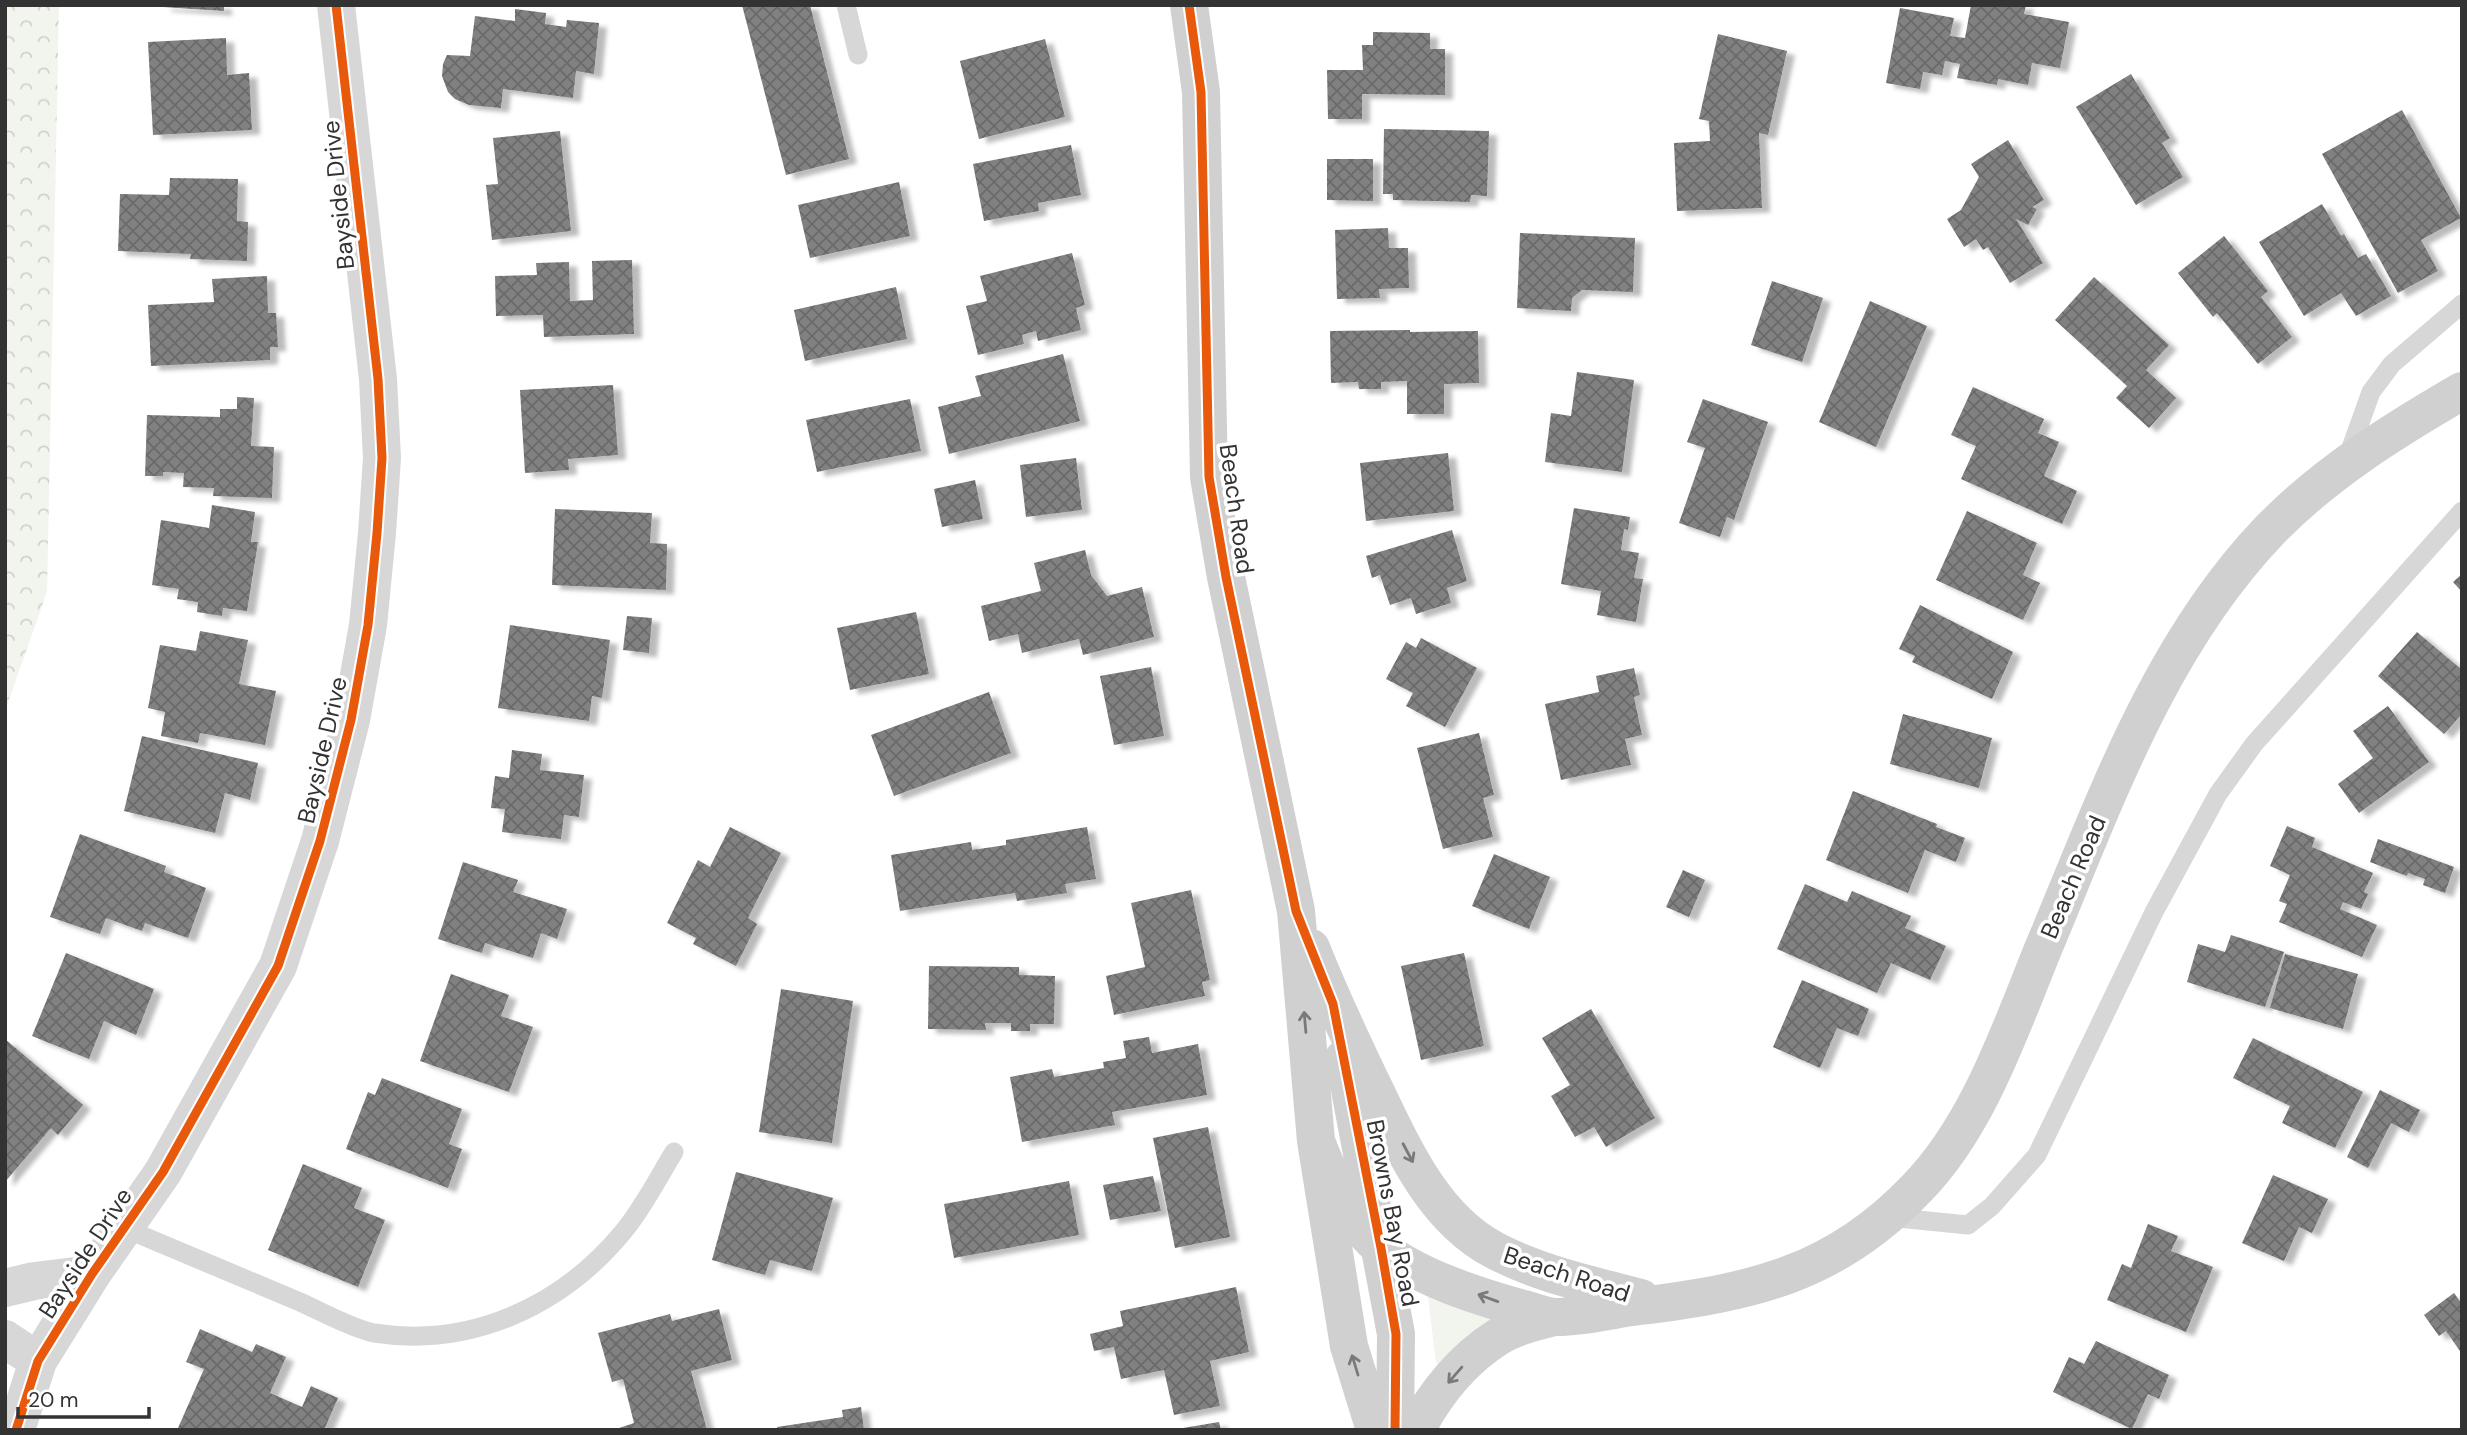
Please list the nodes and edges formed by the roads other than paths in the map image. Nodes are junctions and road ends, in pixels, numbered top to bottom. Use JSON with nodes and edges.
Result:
{"nodes":[{"id":1,"x":337,"y":5,"type":"edge"},
{"id":2,"x":846,"y":5,"type":"edge"},
{"id":3,"x":1189,"y":5,"type":"edge"},
{"id":4,"x":859,"y":55,"type":"dead end"},
{"id":5,"x":2462,"y":304,"type":"edge"},
{"id":6,"x":2462,"y":391,"type":"edge"},
{"id":7,"x":2344,"y":466,"type":"junction"},
{"id":8,"x":2462,"y":511,"type":"edge"},
{"id":9,"x":1296,"y":911,"type":"junction"},
{"id":10,"x":1334,"y":1004,"type":"junction"},
{"id":11,"x":1315,"y":1141,"type":"junction"},
{"id":12,"x":674,"y":1152,"type":"dead end"},
{"id":13,"x":1888,"y":1217,"type":"junction"},
{"id":14,"x":124,"y":1228,"type":"junction"},
{"id":15,"x":1381,"y":1248,"type":"junction"},
{"id":16,"x":92,"y":1274,"type":"junction"},
{"id":17,"x":5,"y":1288,"type":"edge"},
{"id":18,"x":1660,"y":1304,"type":"junction"},
{"id":19,"x":1554,"y":1317,"type":"junction"},
{"id":20,"x":5,"y":1339,"type":"edge"},
{"id":21,"x":38,"y":1361,"type":"junction"},
{"id":22,"x":16,"y":1430,"type":"edge"},
{"id":23,"x":1376,"y":1430,"type":"edge"},
{"id":24,"x":1395,"y":1430,"type":"edge"},
{"id":25,"x":1416,"y":1430,"type":"edge"}],
"edges":[{"from":1,"to":14,"type":"street","name":"Bayside Drive"},
{"from":2,"to":4,"type":"lane"},
{"from":3,"to":9,"type":"main road","name":"Beach Road"},
{"from":5,"to":7,"type":"lane"},
{"from":6,"to":7,"type":"main road","name":"Beach Road"},
{"from":7,"to":13,"type":"main road","name":"Beach Road"},
{"from":8,"to":13,"type":"lane"},
{"from":9,"to":10,"type":"main road","name":"Beach Road"},
{"from":11,"to":9,"type":"main road","name":"Beach Road","one_way":true},
{"from":10,"to":15,"type":"main road","name":"Browns Bay Road"},
{"from":10,"to":18,"type":"main road","name":"Beach Road","one_way":true},
{"from":11,"to":15,"type":"main road","name":"Beach Road"},
{"from":23,"to":11,"type":"main road","one_way":true},
{"from":12,"to":14,"type":"lane"},
{"from":13,"to":18,"type":"main road","name":"Beach Road"},
{"from":14,"to":16,"type":"street","name":"Bayside Drive"},
{"from":19,"to":15,"type":"main road","name":"Beach Road","one_way":true},
{"from":15,"to":24,"type":"main road","name":"Browns Bay Road"},
{"from":16,"to":17,"type":"street"},
{"from":16,"to":21,"type":"street","name":"Bayside Drive"},
{"from":18,"to":19,"type":"main road","name":"Beach Road"},
{"from":19,"to":25,"type":"main road","one_way":true},
{"from":20,"to":21,"type":"street"},
{"from":21,"to":22,"type":"street","name":"Bayside Drive"}]}
